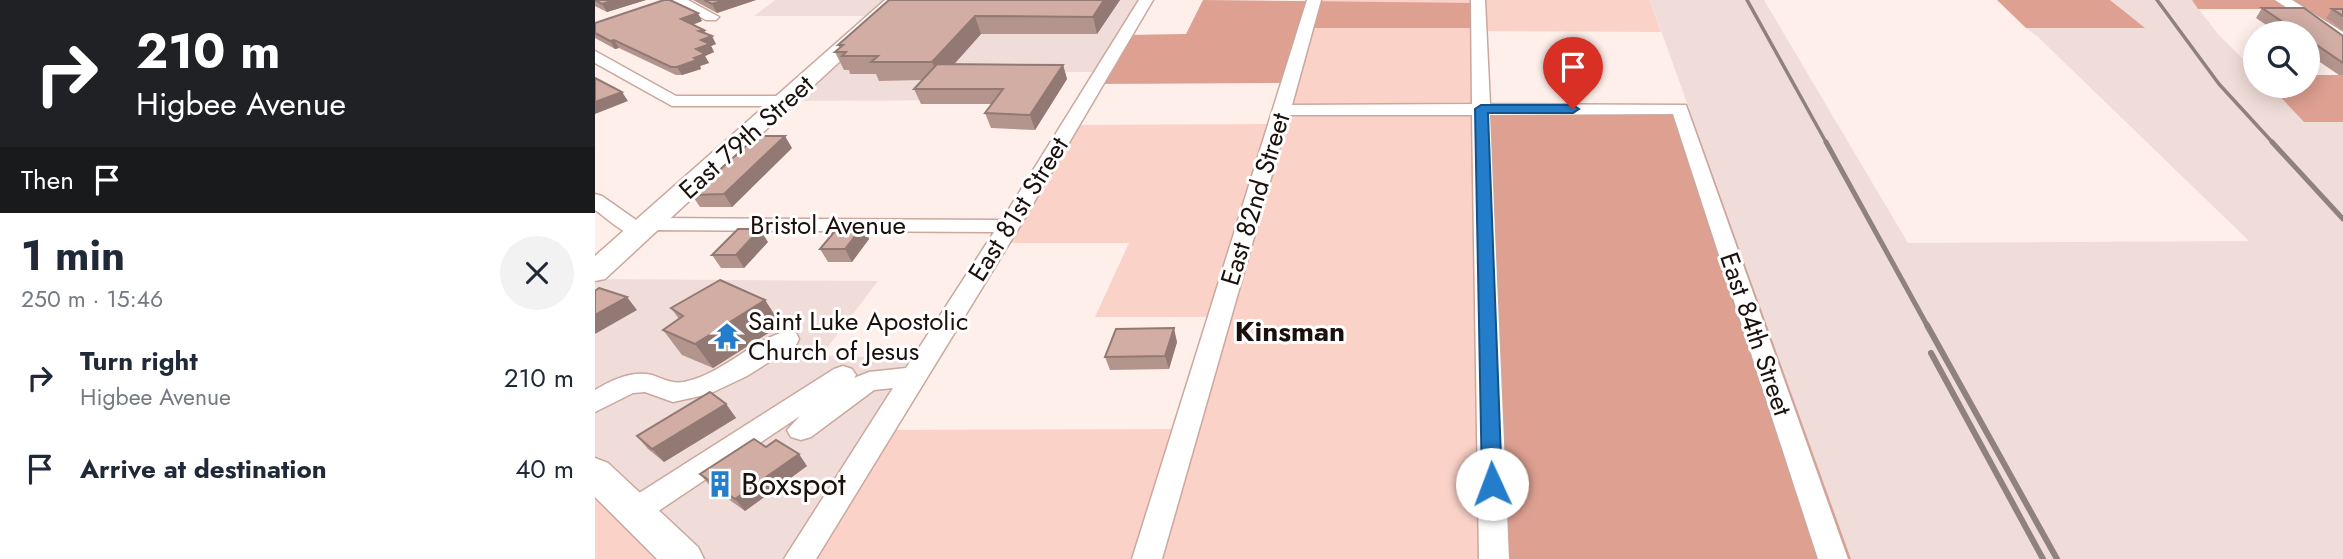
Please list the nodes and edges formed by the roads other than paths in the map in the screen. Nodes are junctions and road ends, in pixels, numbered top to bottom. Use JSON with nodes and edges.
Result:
{"nodes":[{"id":1,"x":676,"y":0,"type":"edge"},
{"id":2,"x":896,"y":0,"type":"edge"},
{"id":3,"x":1146,"y":0,"type":"edge"},
{"id":4,"x":1314,"y":0,"type":"edge"},
{"id":5,"x":1478,"y":0,"type":"edge"},
{"id":6,"x":2282,"y":0,"type":"edge"},
{"id":7,"x":711,"y":17,"type":"dead end"},
{"id":8,"x":2343,"y":39,"type":"edge"},
{"id":9,"x":595,"y":56,"type":"edge"},
{"id":10,"x":787,"y":100,"type":"junction"},
{"id":11,"x":1481,"y":109,"type":"junction"},
{"id":12,"x":1282,"y":110,"type":"junction"},
{"id":13,"x":595,"y":200,"type":"edge"},
{"id":14,"x":1009,"y":226,"type":"junction"},
{"id":15,"x":644,"y":228,"type":"junction"},
{"id":16,"x":595,"y":272,"type":"edge"},
{"id":17,"x":787,"y":339,"type":"dead end"},
{"id":18,"x":843,"y":375,"type":"dead end"},
{"id":19,"x":913,"y":377,"type":"junction"},
{"id":20,"x":595,"y":402,"type":"edge"},
{"id":21,"x":801,"y":430,"type":"dead end"},
{"id":22,"x":595,"y":473,"type":"edge"},
{"id":23,"x":635,"y":511,"type":"junction"},
{"id":24,"x":678,"y":557,"type":"edge"},
{"id":25,"x":799,"y":559,"type":"edge"},
{"id":26,"x":1147,"y":559,"type":"edge"},
{"id":27,"x":1494,"y":559,"type":"edge"},
{"id":28,"x":1833,"y":559,"type":"edge"}],
"edges":[{"from":1,"to":7,"type":"street"},
{"from":2,"to":10,"type":"main road","name":"East 79th Street"},
{"from":3,"to":14,"type":"street","name":"East 81st Street"},
{"from":4,"to":12,"type":"street","name":"East 82nd Street"},
{"from":5,"to":11,"type":"street"},
{"from":6,"to":8,"type":"street"},
{"from":9,"to":10,"type":"street"},
{"from":10,"to":15,"type":"main road","name":"East 79th Street"},
{"from":11,"to":12,"type":"street"},
{"from":11,"to":27,"type":"street"},
{"from":11,"to":28,"type":"street","name":"East 84th Street"},
{"from":12,"to":26,"type":"street","name":"East 82nd Street"},
{"from":13,"to":15,"type":"street"},
{"from":14,"to":15,"type":"street","name":"Bristol Avenue"},
{"from":14,"to":19,"type":"street","name":"East 81st Street"},
{"from":15,"to":16,"type":"main road","name":"East 79th Street"},
{"from":17,"to":20,"type":"street"},
{"from":18,"to":23,"type":"street"},
{"from":19,"to":21,"type":"street"},
{"from":19,"to":25,"type":"street","name":"East 81st Street"},
{"from":22,"to":23,"type":"main road"},
{"from":23,"to":24,"type":"main road"}]}
